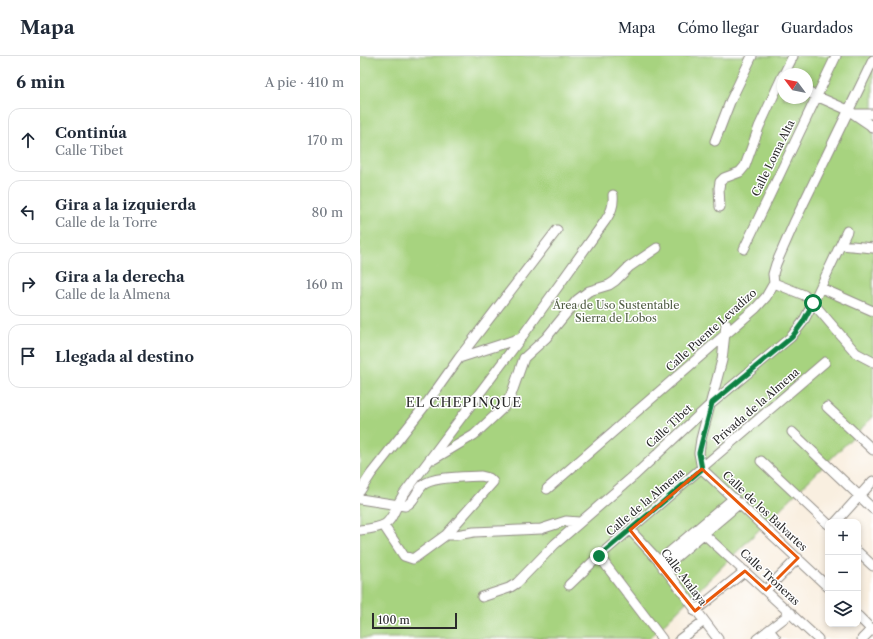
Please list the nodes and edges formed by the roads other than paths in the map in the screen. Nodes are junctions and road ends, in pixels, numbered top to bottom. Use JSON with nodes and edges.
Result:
{"nodes":[{"id":1,"x":752,"y":56,"type":"edge"},
{"id":2,"x":793,"y":56,"type":"edge"},
{"id":3,"x":836,"y":56,"type":"edge"},
{"id":4,"x":873,"y":60,"type":"edge"},
{"id":5,"x":788,"y":68,"type":"edge"},
{"id":6,"x":777,"y":90,"type":"edge"},
{"id":7,"x":813,"y":94,"type":"edge"},
{"id":8,"x":817,"y":96,"type":"junction"},
{"id":9,"x":851,"y":112,"type":"junction"},
{"id":10,"x":873,"y":114,"type":"edge"},
{"id":11,"x":873,"y":128,"type":"edge"},
{"id":12,"x":715,"y":141,"type":"dead end"},
{"id":13,"x":613,"y":195,"type":"dead end"},
{"id":14,"x":720,"y":207,"type":"dead end"},
{"id":15,"x":558,"y":230,"type":"dead end"},
{"id":16,"x":847,"y":231,"type":"dead end"},
{"id":17,"x":841,"y":244,"type":"junction"},
{"id":18,"x":657,"y":248,"type":"dead end"},
{"id":19,"x":873,"y":248,"type":"edge"},
{"id":20,"x":744,"y":249,"type":"dead end"},
{"id":21,"x":774,"y":283,"type":"junction"},
{"id":22,"x":821,"y":288,"type":"junction"},
{"id":23,"x":813,"y":303,"type":"junction"},
{"id":24,"x":873,"y":311,"type":"edge"},
{"id":25,"x":726,"y":324,"type":"dead end"},
{"id":26,"x":725,"y":334,"type":"junction"},
{"id":27,"x":521,"y":338,"type":"junction"},
{"id":28,"x":459,"y":358,"type":"junction"},
{"id":29,"x":825,"y":362,"type":"dead end"},
{"id":30,"x":873,"y":362,"type":"edge"},
{"id":31,"x":712,"y":403,"type":"junction"},
{"id":32,"x":827,"y":407,"type":"dead end"},
{"id":33,"x":792,"y":432,"type":"dead end"},
{"id":34,"x":873,"y":450,"type":"edge"},
{"id":35,"x":761,"y":461,"type":"dead end"},
{"id":36,"x":429,"y":462,"type":"junction"},
{"id":37,"x":702,"y":469,"type":"junction"},
{"id":38,"x":873,"y":482,"type":"edge"},
{"id":39,"x":547,"y":489,"type":"dead end"},
{"id":40,"x":360,"y":491,"type":"edge"},
{"id":41,"x":859,"y":496,"type":"junction"},
{"id":42,"x":360,"y":498,"type":"edge"},
{"id":43,"x":737,"y":500,"type":"junction"},
{"id":44,"x":396,"y":506,"type":"junction"},
{"id":45,"x":873,"y":509,"type":"edge"},
{"id":46,"x":839,"y":519,"type":"edge"},
{"id":47,"x":825,"y":521,"type":"edge"},
{"id":48,"x":579,"y":522,"type":"junction"},
{"id":49,"x":384,"y":526,"type":"junction"},
{"id":50,"x":360,"y":530,"type":"edge"},
{"id":51,"x":630,"y":530,"type":"junction"},
{"id":52,"x":704,"y":534,"type":"junction"},
{"id":53,"x":446,"y":535,"type":"junction"},
{"id":54,"x":861,"y":555,"type":"edge"},
{"id":55,"x":599,"y":556,"type":"junction"},
{"id":56,"x":798,"y":558,"type":"junction"},
{"id":57,"x":661,"y":564,"type":"junction"},
{"id":58,"x":873,"y":566,"type":"edge"},
{"id":59,"x":745,"y":571,"type":"junction"},
{"id":60,"x":825,"y":584,"type":"edge"},
{"id":61,"x":569,"y":585,"type":"dead end"},
{"id":62,"x":766,"y":590,"type":"junction"},
{"id":63,"x":482,"y":597,"type":"dead end"},
{"id":64,"x":696,"y":611,"type":"junction"},
{"id":65,"x":791,"y":613,"type":"junction"},
{"id":66,"x":861,"y":619,"type":"edge"},
{"id":67,"x":704,"y":621,"type":"junction"},
{"id":68,"x":769,"y":630,"type":"junction"},
{"id":69,"x":873,"y":630,"type":"edge"},
{"id":70,"x":662,"y":639,"type":"edge"},
{"id":71,"x":680,"y":639,"type":"edge"},
{"id":72,"x":718,"y":639,"type":"edge"},
{"id":73,"x":758,"y":639,"type":"edge"},
{"id":74,"x":776,"y":639,"type":"edge"},
{"id":75,"x":818,"y":639,"type":"edge"},
{"id":76,"x":862,"y":639,"type":"edge"}],
"edges":[{"from":1,"to":12,"type":"street"},
{"from":2,"to":5,"type":"street"},
{"from":3,"to":8,"type":"street","name":"Calle Loma Alta"},
{"from":4,"to":9,"type":"street","name":"Calle Puente Levadizo"},
{"from":6,"to":14,"type":"street"},
{"from":7,"to":8,"type":"street"},
{"from":8,"to":9,"type":"street"},
{"from":8,"to":20,"type":"street","name":"Calle Loma Alta"},
{"from":9,"to":10,"type":"street"},
{"from":9,"to":11,"type":"street"},
{"from":9,"to":21,"type":"street","name":"Calle Puente Levadizo"},
{"from":13,"to":27,"type":"street"},
{"from":15,"to":28,"type":"street"},
{"from":16,"to":17,"type":"street","name":"Calle Tibet"},
{"from":17,"to":19,"type":"street"},
{"from":17,"to":22,"type":"street","name":"Calle Tibet"},
{"from":18,"to":36,"type":"street"},
{"from":21,"to":23,"type":"street"},
{"from":21,"to":26,"type":"street","name":"Calle Puente Levadizo"},
{"from":22,"to":23,"type":"street","name":"Calle Tibet"},
{"from":22,"to":24,"type":"street"},
{"from":23,"to":30,"type":"street"},
{"from":23,"to":31,"type":"street","name":"Calle Tibet"},
{"from":25,"to":26,"type":"street"},
{"from":26,"to":31,"type":"street"},
{"from":26,"to":39,"type":"street","name":"Calle Puente Levadizo"},
{"from":27,"to":28,"type":"street"},
{"from":27,"to":36,"type":"street"},
{"from":28,"to":40,"type":"street"},
{"from":29,"to":37,"type":"street","name":"Privada de la Almena"},
{"from":31,"to":37,"type":"street"},
{"from":31,"to":48,"type":"street","name":"Calle Tibet"},
{"from":32,"to":34,"type":"street"},
{"from":33,"to":41,"type":"street"},
{"from":35,"to":47,"type":"street"},
{"from":36,"to":44,"type":"street"},
{"from":37,"to":43,"type":"street","name":"Calle de los Balvartes"},
{"from":37,"to":51,"type":"street","name":"Calle de la Almena"},
{"from":38,"to":41,"type":"street"},
{"from":41,"to":45,"type":"street"},
{"from":41,"to":46,"type":"street"},
{"from":42,"to":44,"type":"street"},
{"from":43,"to":52,"type":"street"},
{"from":43,"to":56,"type":"street","name":"Calle de los Balvartes"},
{"from":43,"to":57,"type":"street"},
{"from":44,"to":49,"type":"street"},
{"from":44,"to":53,"type":"street"},
{"from":48,"to":53,"type":"street"},
{"from":48,"to":63,"type":"street","name":"Calle Tibet"},
{"from":49,"to":50,"type":"street"},
{"from":49,"to":53,"type":"street"},
{"from":51,"to":55,"type":"street","name":"Calle de la Almena"},
{"from":51,"to":57,"type":"street","name":"Calle Atalaya"},
{"from":52,"to":57,"type":"street"},
{"from":52,"to":59,"type":"street","name":"Calle Troneras"},
{"from":54,"to":58,"type":"street"},
{"from":55,"to":61,"type":"street","name":"Calle de la Almena"},
{"from":55,"to":70,"type":"street"},
{"from":56,"to":60,"type":"street","name":"Calle de los Balvartes"},
{"from":56,"to":62,"type":"street"},
{"from":57,"to":64,"type":"street","name":"Calle Atalaya"},
{"from":59,"to":62,"type":"street","name":"Calle Troneras"},
{"from":59,"to":64,"type":"street"},
{"from":62,"to":65,"type":"street","name":"Calle Troneras"},
{"from":64,"to":67,"type":"street","name":"Calle Atalaya"},
{"from":65,"to":68,"type":"street"},
{"from":65,"to":75,"type":"street","name":"Calle Troneras"},
{"from":66,"to":69,"type":"street"},
{"from":67,"to":71,"type":"street"},
{"from":67,"to":72,"type":"street","name":"Calle Atalaya"},
{"from":68,"to":73,"type":"street"},
{"from":68,"to":74,"type":"street"},
{"from":69,"to":76,"type":"street"}]}
